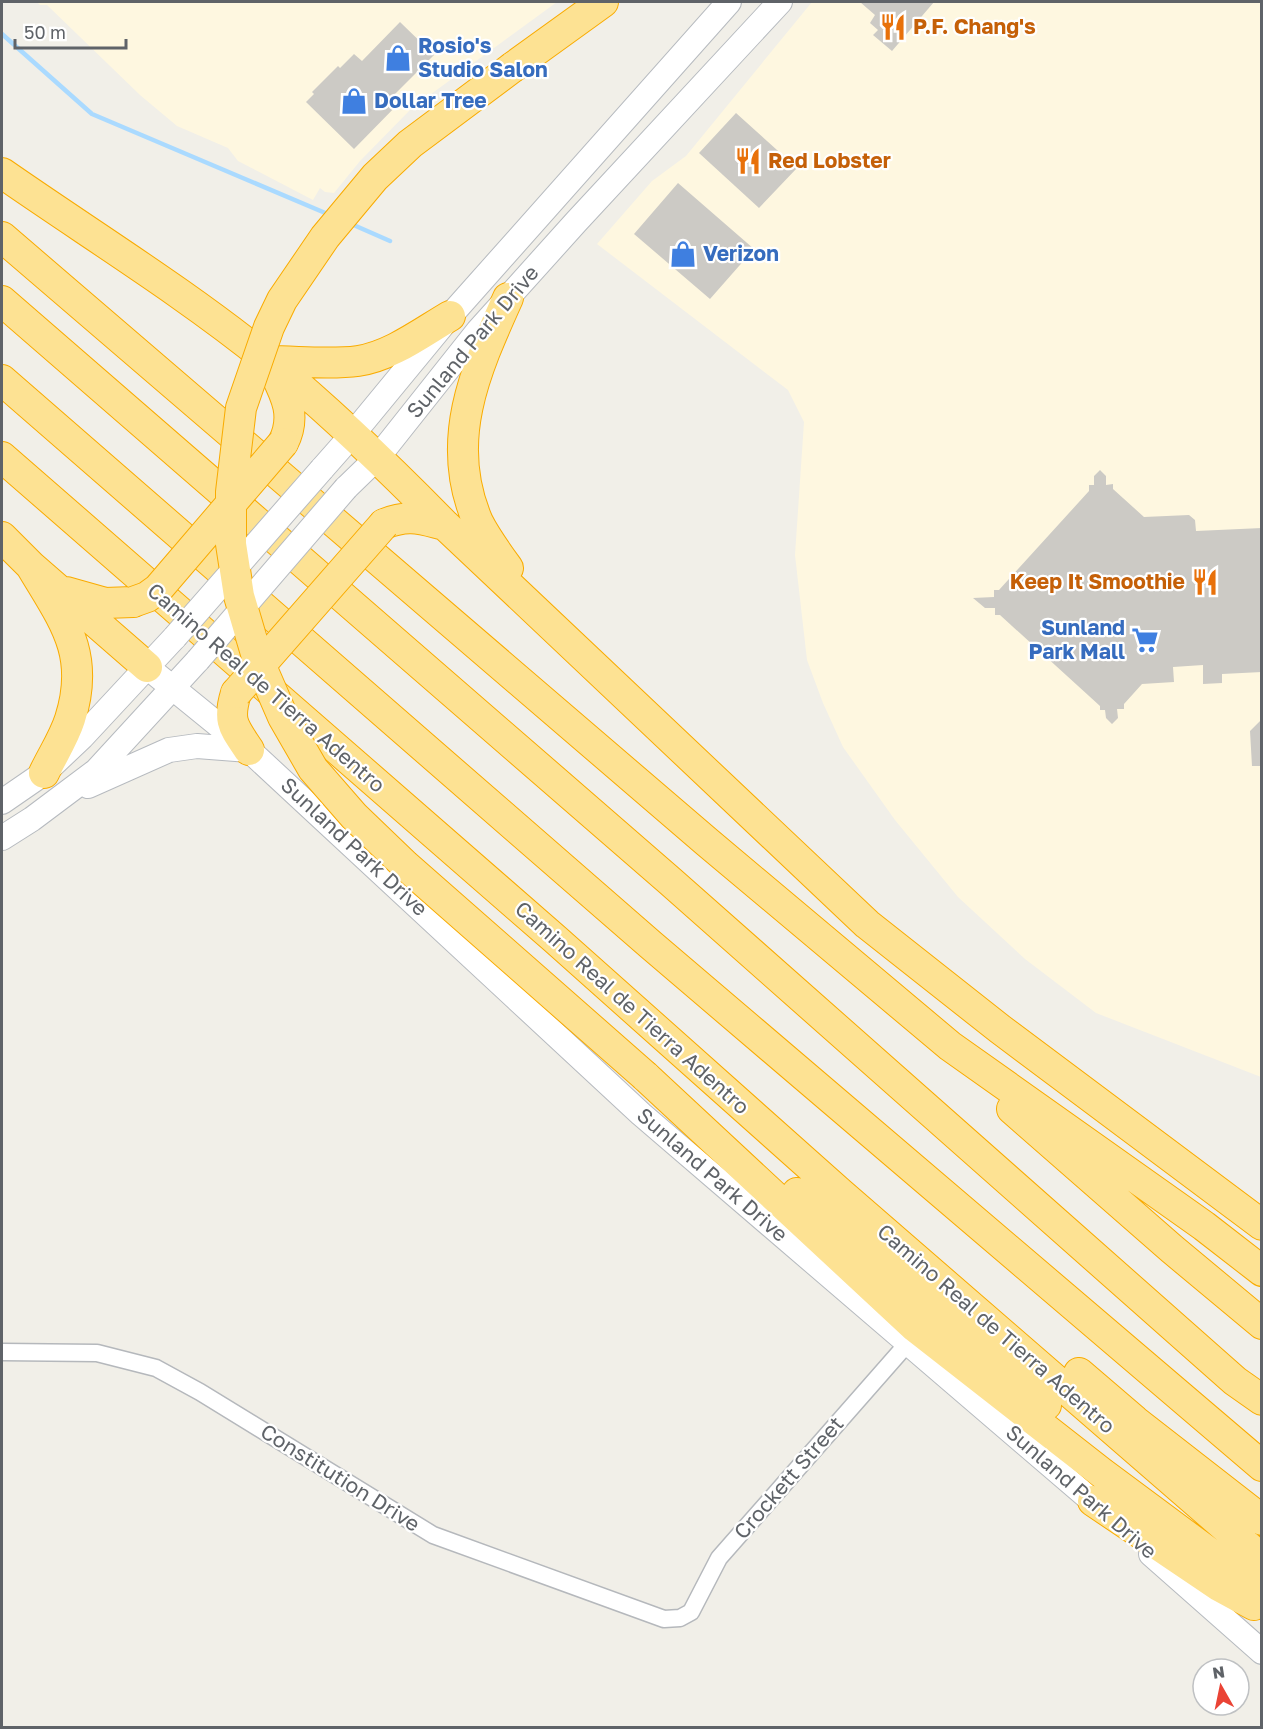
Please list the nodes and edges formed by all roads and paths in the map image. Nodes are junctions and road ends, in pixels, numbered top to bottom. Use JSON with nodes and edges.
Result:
{"nodes":[{"id":1,"x":603,"y":2,"type":"edge"},
{"id":2,"x":729,"y":2,"type":"edge"},
{"id":3,"x":780,"y":2,"type":"edge"},
{"id":4,"x":2,"y":173,"type":"edge"},
{"id":5,"x":2,"y":237,"type":"edge"},
{"id":6,"x":508,"y":298,"type":"junction"},
{"id":7,"x":2,"y":302,"type":"edge"},
{"id":8,"x":450,"y":316,"type":"junction"},
{"id":9,"x":268,"y":361,"type":"junction"},
{"id":10,"x":2,"y":380,"type":"edge"},
{"id":11,"x":352,"y":435,"type":"junction"},
{"id":12,"x":2,"y":457,"type":"edge"},
{"id":13,"x":378,"y":457,"type":"junction"},
{"id":14,"x":445,"y":525,"type":"junction"},
{"id":15,"x":2,"y":537,"type":"edge"},
{"id":16,"x":31,"y":566,"type":"junction"},
{"id":17,"x":60,"y":591,"type":"junction"},
{"id":18,"x":542,"y":617,"type":"junction"},
{"id":19,"x":147,"y":667,"type":"junction"},
{"id":20,"x":172,"y":688,"type":"junction"},
{"id":21,"x":249,"y":750,"type":"junction"},
{"id":22,"x":44,"y":773,"type":"junction"},
{"id":23,"x":64,"y":797,"type":"junction"},
{"id":24,"x":2,"y":802,"type":"edge"},
{"id":25,"x":2,"y":838,"type":"edge"},
{"id":26,"x":555,"y":939,"type":"junction"},
{"id":27,"x":950,"y":1046,"type":"junction"},
{"id":28,"x":645,"y":1076,"type":"junction"},
{"id":29,"x":1144,"y":1136,"type":"junction"},
{"id":30,"x":1262,"y":1207,"type":"edge"},
{"id":31,"x":1262,"y":1225,"type":"edge"},
{"id":32,"x":1262,"y":1271,"type":"edge"},
{"id":33,"x":1262,"y":1324,"type":"edge"},
{"id":34,"x":907,"y":1344,"type":"junction"},
{"id":35,"x":2,"y":1352,"type":"edge"},
{"id":36,"x":1262,"y":1400,"type":"edge"},
{"id":37,"x":1262,"y":1466,"type":"edge"},
{"id":38,"x":1093,"y":1501,"type":"junction"},
{"id":39,"x":1262,"y":1520,"type":"edge"},
{"id":40,"x":1262,"y":1560,"type":"edge"},
{"id":41,"x":1262,"y":1592,"type":"edge"},
{"id":42,"x":1262,"y":1608,"type":"edge"},
{"id":43,"x":680,"y":1618,"type":"joint"},
{"id":44,"x":1262,"y":1652,"type":"edge"}],
"edges":[{"from":1,"to":28,"type":"highway","bridge":true},
{"from":2,"to":8,"type":"main road","name":"Sunland Park Drive"},
{"from":3,"to":6,"type":"main road","name":"Sunland Park Drive"},
{"from":4,"to":9,"type":"highway"},
{"from":5,"to":27,"type":"highway"},
{"from":6,"to":13,"type":"main road","name":"Sunland Park Drive"},
{"from":6,"to":18,"type":"highway"},
{"from":7,"to":36,"type":"highway"},
{"from":8,"to":9,"type":"highway"},
{"from":8,"to":11,"type":"main road","name":"Sunland Park Drive"},
{"from":9,"to":11,"type":"highway"},
{"from":9,"to":17,"type":"highway","bridge":true},
{"from":10,"to":37,"type":"highway"},
{"from":11,"to":13,"type":"highway"},
{"from":11,"to":19,"type":"main road","name":"Sunland Park Drive","bridge":true},
{"from":12,"to":26,"type":"highway","name":"Camino Real de Tierra Adentro"},
{"from":13,"to":14,"type":"highway"},
{"from":13,"to":20,"type":"main road","name":"Sunland Park Drive","bridge":true},
{"from":14,"to":18,"type":"highway"},
{"from":14,"to":21,"type":"highway","bridge":true},
{"from":15,"to":16,"type":"highway"},
{"from":16,"to":17,"type":"highway"},
{"from":16,"to":22,"type":"highway"},
{"from":17,"to":19,"type":"highway"},
{"from":18,"to":29,"type":"highway"},
{"from":19,"to":20,"type":"main road","name":"Sunland Park Drive"},
{"from":19,"to":22,"type":"main road","name":"Sunland Park Drive"},
{"from":20,"to":21,"type":"main road","name":"Sunland Park Drive"},
{"from":20,"to":23,"type":"main road","name":"Sunland Park Drive"},
{"from":21,"to":23,"type":"main road"},
{"from":21,"to":34,"type":"main road","name":"Sunland Park Drive"},
{"from":22,"to":24,"type":"main road","name":"Sunland Park Drive"},
{"from":23,"to":25,"type":"main road","name":"Sunland Park Drive"},
{"from":26,"to":39,"type":"highway"},
{"from":26,"to":40,"type":"highway","name":"Camino Real de Tierra Adentro"},
{"from":27,"to":32,"type":"highway"},
{"from":27,"to":33,"type":"highway"},
{"from":28,"to":40,"type":"highway"},
{"from":28,"to":41,"type":"highway"},
{"from":29,"to":30,"type":"highway"},
{"from":29,"to":31,"type":"highway"},
{"from":34,"to":38,"type":"main road","name":"Sunland Park Drive"},
{"from":34,"to":43,"type":"street","name":"Crockett Street"},
{"from":35,"to":43,"type":"street","name":"Constitution Drive"},
{"from":38,"to":42,"type":"highway"},
{"from":38,"to":44,"type":"main road","name":"Sunland Park Drive"}]}
